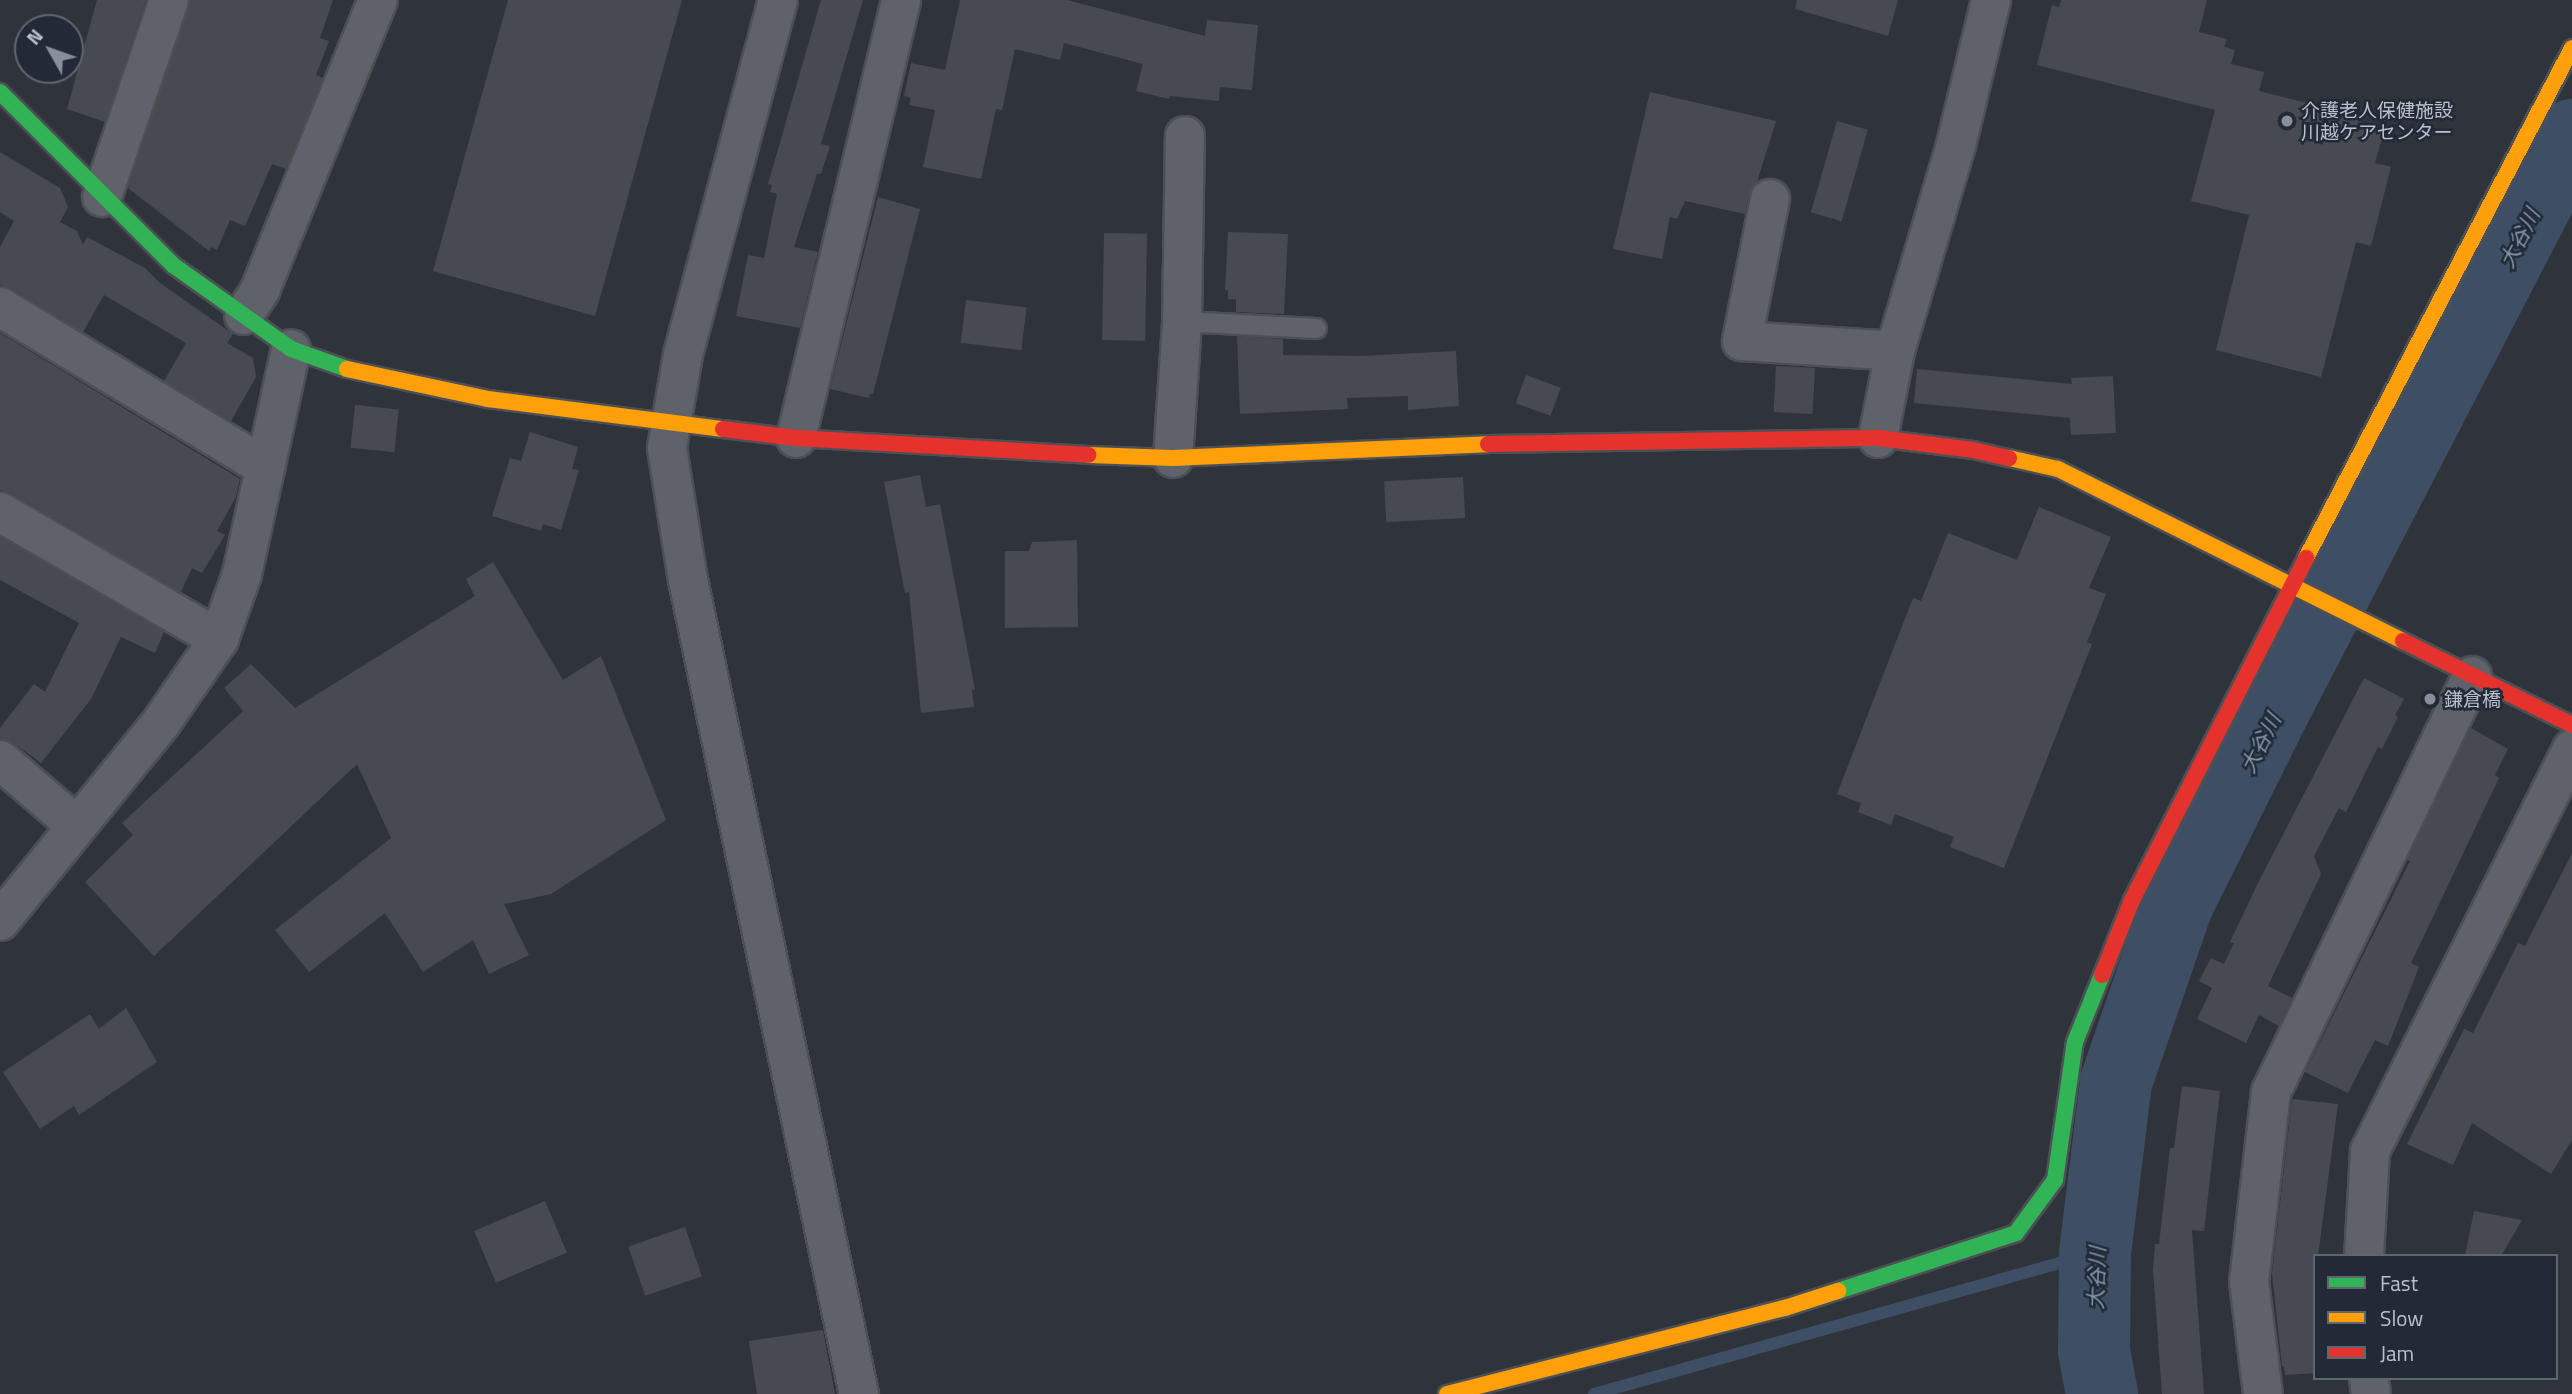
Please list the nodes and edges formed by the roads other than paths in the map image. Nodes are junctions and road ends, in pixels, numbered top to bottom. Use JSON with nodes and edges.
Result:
{"nodes":[{"id":1,"x":169,"y":0,"type":"edge"},
{"id":2,"x":378,"y":0,"type":"edge"},
{"id":3,"x":778,"y":0,"type":"edge"},
{"id":4,"x":901,"y":0,"type":"edge"},
{"id":5,"x":1992,"y":0,"type":"edge"},
{"id":6,"x":2572,"y":48,"type":"edge"},
{"id":7,"x":0,"y":92,"type":"edge"},
{"id":8,"x":1185,"y":136,"type":"dead end"},
{"id":9,"x":102,"y":197,"type":"junction"},
{"id":10,"x":1770,"y":199,"type":"dead end"},
{"id":11,"x":0,"y":307,"type":"edge"},
{"id":12,"x":244,"y":315,"type":"junction"},
{"id":13,"x":1182,"y":321,"type":"junction"},
{"id":14,"x":1316,"y":328,"type":"dead end"},
{"id":15,"x":291,"y":349,"type":"junction"},
{"id":16,"x":1895,"y":351,"type":"junction"},
{"id":17,"x":669,"y":421,"type":"junction"},
{"id":18,"x":796,"y":438,"type":"junction"},
{"id":19,"x":1878,"y":438,"type":"junction"},
{"id":20,"x":1172,"y":457,"type":"junction"},
{"id":21,"x":265,"y":467,"type":"junction"},
{"id":22,"x":0,"y":512,"type":"edge"},
{"id":23,"x":2291,"y":586,"type":"junction"},
{"id":24,"x":219,"y":639,"type":"junction"},
{"id":25,"x":2472,"y":676,"type":"junction"},
{"id":26,"x":2572,"y":725,"type":"edge"},
{"id":27,"x":2572,"y":749,"type":"edge"},
{"id":28,"x":0,"y":761,"type":"edge"},
{"id":29,"x":77,"y":826,"type":"junction"},
{"id":30,"x":0,"y":921,"type":"edge"},
{"id":31,"x":2364,"y":1254,"type":"edge"},
{"id":32,"x":859,"y":1394,"type":"edge"},
{"id":33,"x":1447,"y":1394,"type":"edge"},
{"id":34,"x":2263,"y":1394,"type":"edge"}],
"edges":[{"from":1,"to":9,"type":"street"},
{"from":2,"to":12,"type":"street"},
{"from":3,"to":17,"type":"street"},
{"from":4,"to":18,"type":"street"},
{"from":5,"to":16,"type":"street"},
{"from":6,"to":23,"type":"street"},
{"from":7,"to":9,"type":"street"},
{"from":8,"to":13,"type":"street"},
{"from":9,"to":12,"type":"street"},
{"from":10,"to":16,"type":"street"},
{"from":11,"to":21,"type":"street"},
{"from":12,"to":15,"type":"street"},
{"from":13,"to":14,"type":"lane"},
{"from":13,"to":20,"type":"street"},
{"from":15,"to":17,"type":"street"},
{"from":15,"to":21,"type":"street"},
{"from":16,"to":19,"type":"street"},
{"from":17,"to":18,"type":"street"},
{"from":17,"to":32,"type":"street"},
{"from":18,"to":20,"type":"street"},
{"from":19,"to":20,"type":"street"},
{"from":19,"to":23,"type":"street"},
{"from":21,"to":24,"type":"street"},
{"from":22,"to":24,"type":"street"},
{"from":23,"to":25,"type":"street"},
{"from":23,"to":33,"type":"street"},
{"from":24,"to":29,"type":"street"},
{"from":25,"to":26,"type":"street"},
{"from":25,"to":34,"type":"street"},
{"from":27,"to":31,"type":"street"},
{"from":28,"to":29,"type":"street"},
{"from":29,"to":30,"type":"street"}]}
